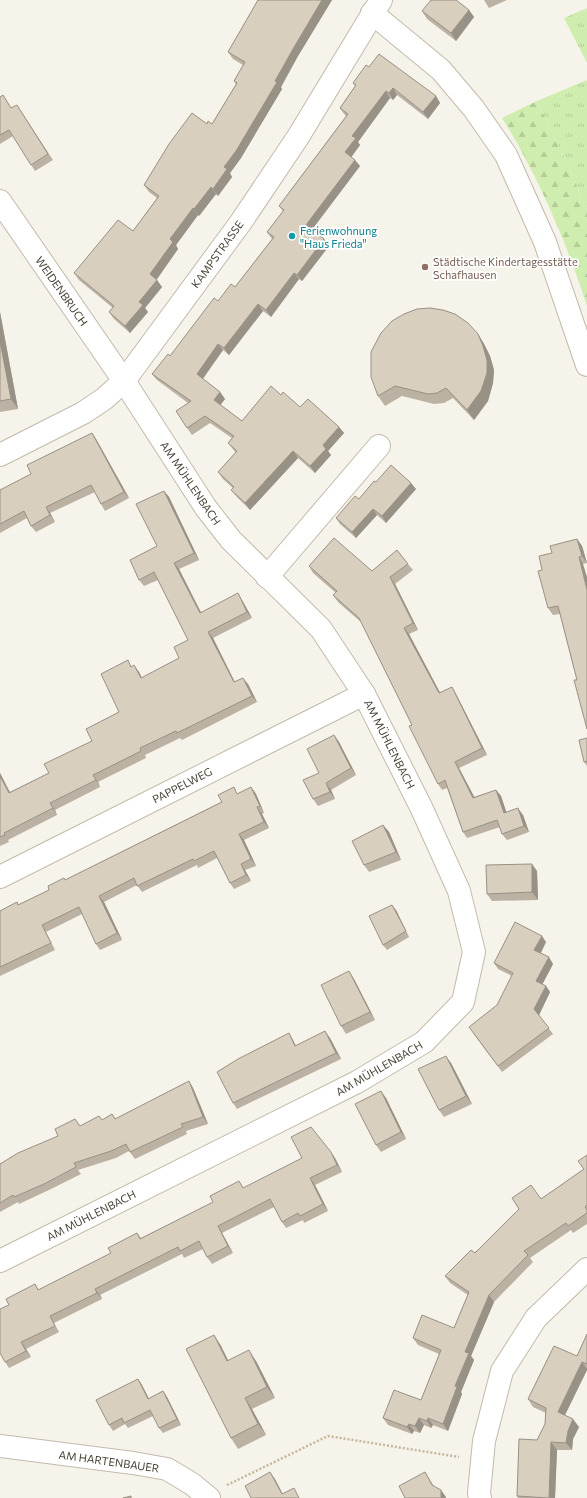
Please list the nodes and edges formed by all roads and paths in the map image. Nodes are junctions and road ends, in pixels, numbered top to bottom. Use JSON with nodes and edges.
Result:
{"nodes":[{"id":1,"x":376,"y":7,"type":"edge"},
{"id":2,"x":0,"y":201,"type":"edge"},
{"id":3,"x":587,"y":365,"type":"edge"},
{"id":4,"x":124,"y":381,"type":"junction"},
{"id":5,"x":378,"y":446,"type":"dead end"},
{"id":6,"x":0,"y":455,"type":"edge"},
{"id":7,"x":267,"y":577,"type":"junction"},
{"id":8,"x":364,"y":694,"type":"junction"},
{"id":9,"x":0,"y":877,"type":"edge"},
{"id":10,"x":0,"y":1261,"type":"edge"},
{"id":11,"x":587,"y":1269,"type":"edge"},
{"id":12,"x":0,"y":1446,"type":"edge"},
{"id":13,"x":482,"y":1461,"type":"junction"},
{"id":14,"x":208,"y":1497,"type":"edge"},
{"id":15,"x":480,"y":1498,"type":"edge"}],
"edges":[{"from":1,"to":3,"type":"street"},
{"from":1,"to":4,"type":"street","name":"KAMPSTRASSE"},
{"from":2,"to":4,"type":"street","name":"WEIDENBRUCH"},
{"from":4,"to":6,"type":"street","name":"KAMPSTRASSE"},
{"from":4,"to":7,"type":"street","name":"AM MÜHLENBACH"},
{"from":5,"to":7,"type":"street"},
{"from":7,"to":8,"type":"street","name":"AM MÜHLENBACH"},
{"from":8,"to":9,"type":"street","name":"PAPPELWEG"},
{"from":8,"to":10,"type":"street","name":"AM MÜHLENBACH"},
{"from":11,"to":13,"type":"street"},
{"from":12,"to":14,"type":"street","name":"AM HARTENBAUER"},
{"from":13,"to":14,"type":"path"},
{"from":13,"to":15,"type":"street"}]}
